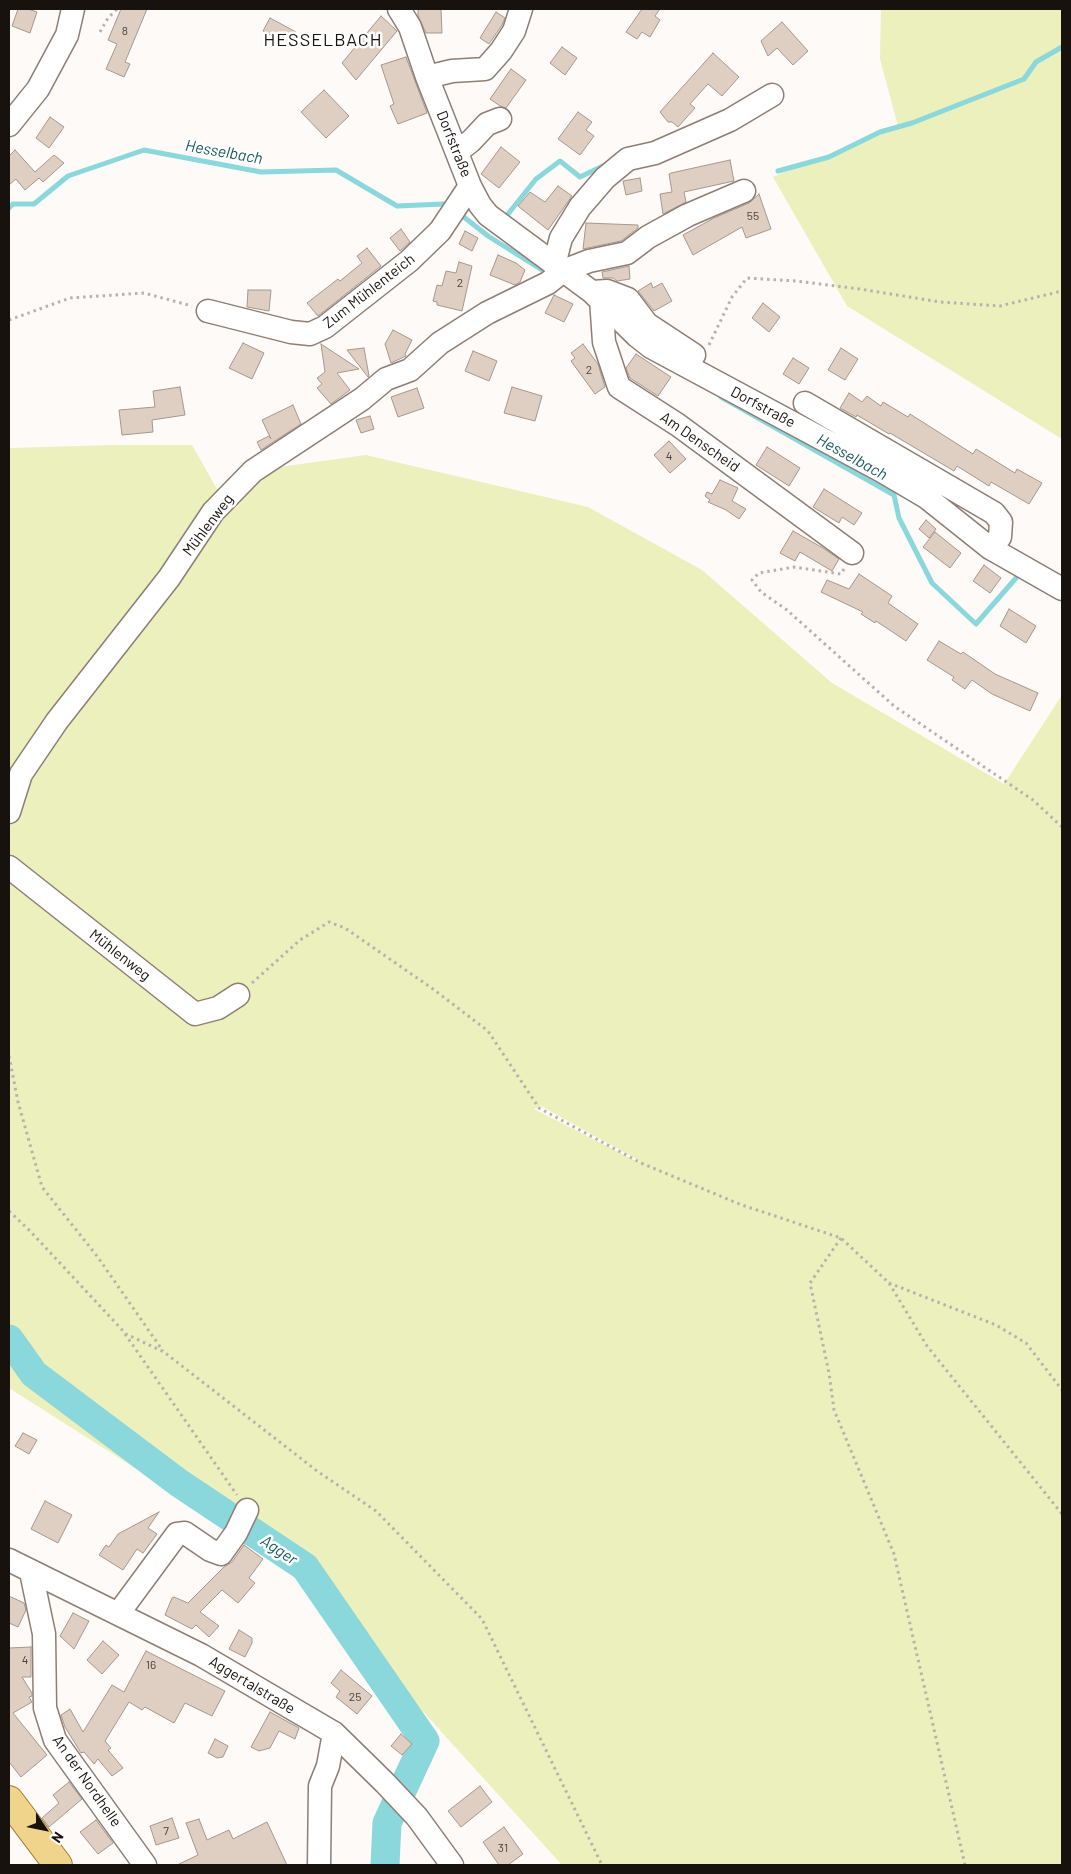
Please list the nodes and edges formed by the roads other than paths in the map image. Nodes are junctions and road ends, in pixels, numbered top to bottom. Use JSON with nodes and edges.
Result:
{"nodes":[{"id":1,"x":73,"y":9,"type":"edge"},
{"id":2,"x":399,"y":9,"type":"edge"},
{"id":3,"x":519,"y":10,"type":"edge"},
{"id":4,"x":427,"y":77,"type":"junction"},
{"id":5,"x":772,"y":95,"type":"dead end"},
{"id":6,"x":500,"y":119,"type":"dead end"},
{"id":7,"x":9,"y":125,"type":"edge"},
{"id":8,"x":457,"y":152,"type":"junction"},
{"id":9,"x":470,"y":186,"type":"junction"},
{"id":10,"x":744,"y":191,"type":"dead end"},
{"id":11,"x":558,"y":268,"type":"junction"},
{"id":12,"x":596,"y":295,"type":"junction"},
{"id":13,"x":208,"y":311,"type":"road end"},
{"id":14,"x":701,"y":360,"type":"road end"},
{"id":15,"x":805,"y":403,"type":"dead end"},
{"id":16,"x":990,"y":548,"type":"junction"},
{"id":17,"x":852,"y":553,"type":"road end"},
{"id":18,"x":1062,"y":590,"type":"edge"},
{"id":19,"x":9,"y":812,"type":"edge"},
{"id":20,"x":9,"y":867,"type":"edge"},
{"id":21,"x":238,"y":995,"type":"road end"},
{"id":22,"x":247,"y":1510,"type":"road end"},
{"id":23,"x":9,"y":1560,"type":"edge"},
{"id":24,"x":31,"y":1572,"type":"junction"},
{"id":25,"x":118,"y":1614,"type":"junction"},
{"id":26,"x":334,"y":1733,"type":"junction"},
{"id":27,"x":9,"y":1800,"type":"edge"},
{"id":28,"x":58,"y":1865,"type":"edge"},
{"id":29,"x":145,"y":1865,"type":"edge"},
{"id":30,"x":319,"y":1865,"type":"edge"},
{"id":31,"x":452,"y":1865,"type":"edge"}],
"edges":[{"from":1,"to":7,"type":"street"},
{"from":2,"to":4,"type":"street","name":"Dorfstraße"},
{"from":3,"to":4,"type":"street"},
{"from":4,"to":8,"type":"street","name":"Dorfstraße"},
{"from":5,"to":11,"type":"street"},
{"from":6,"to":8,"type":"street"},
{"from":8,"to":9,"type":"street","name":"Dorfstraße"},
{"from":9,"to":11,"type":"street","name":"Dorfstraße"},
{"from":9,"to":13,"type":"street","name":"Zum Mühlenteich"},
{"from":10,"to":11,"type":"street"},
{"from":11,"to":12,"type":"street","name":"Dorfstraße"},
{"from":11,"to":19,"type":"street","name":"Mühlenweg"},
{"from":12,"to":14,"type":"street"},
{"from":12,"to":16,"type":"street","name":"Dorfstraße"},
{"from":12,"to":17,"type":"street","name":"Am Denscheid"},
{"from":15,"to":16,"type":"street","name":"Dorfstraße"},
{"from":16,"to":18,"type":"street","name":"Dorfstraße"},
{"from":20,"to":21,"type":"street","name":"Mühlenweg"},
{"from":22,"to":25,"type":"street"},
{"from":23,"to":24,"type":"street","name":"Aggertalstraße"},
{"from":24,"to":25,"type":"street","name":"Aggertalstraße"},
{"from":24,"to":29,"type":"street","name":"An der Nordhelle"},
{"from":25,"to":26,"type":"street","name":"Aggertalstraße"},
{"from":26,"to":30,"type":"street"},
{"from":26,"to":31,"type":"street","name":"Aggertalstraße"},
{"from":27,"to":28,"type":"main road"}]}
